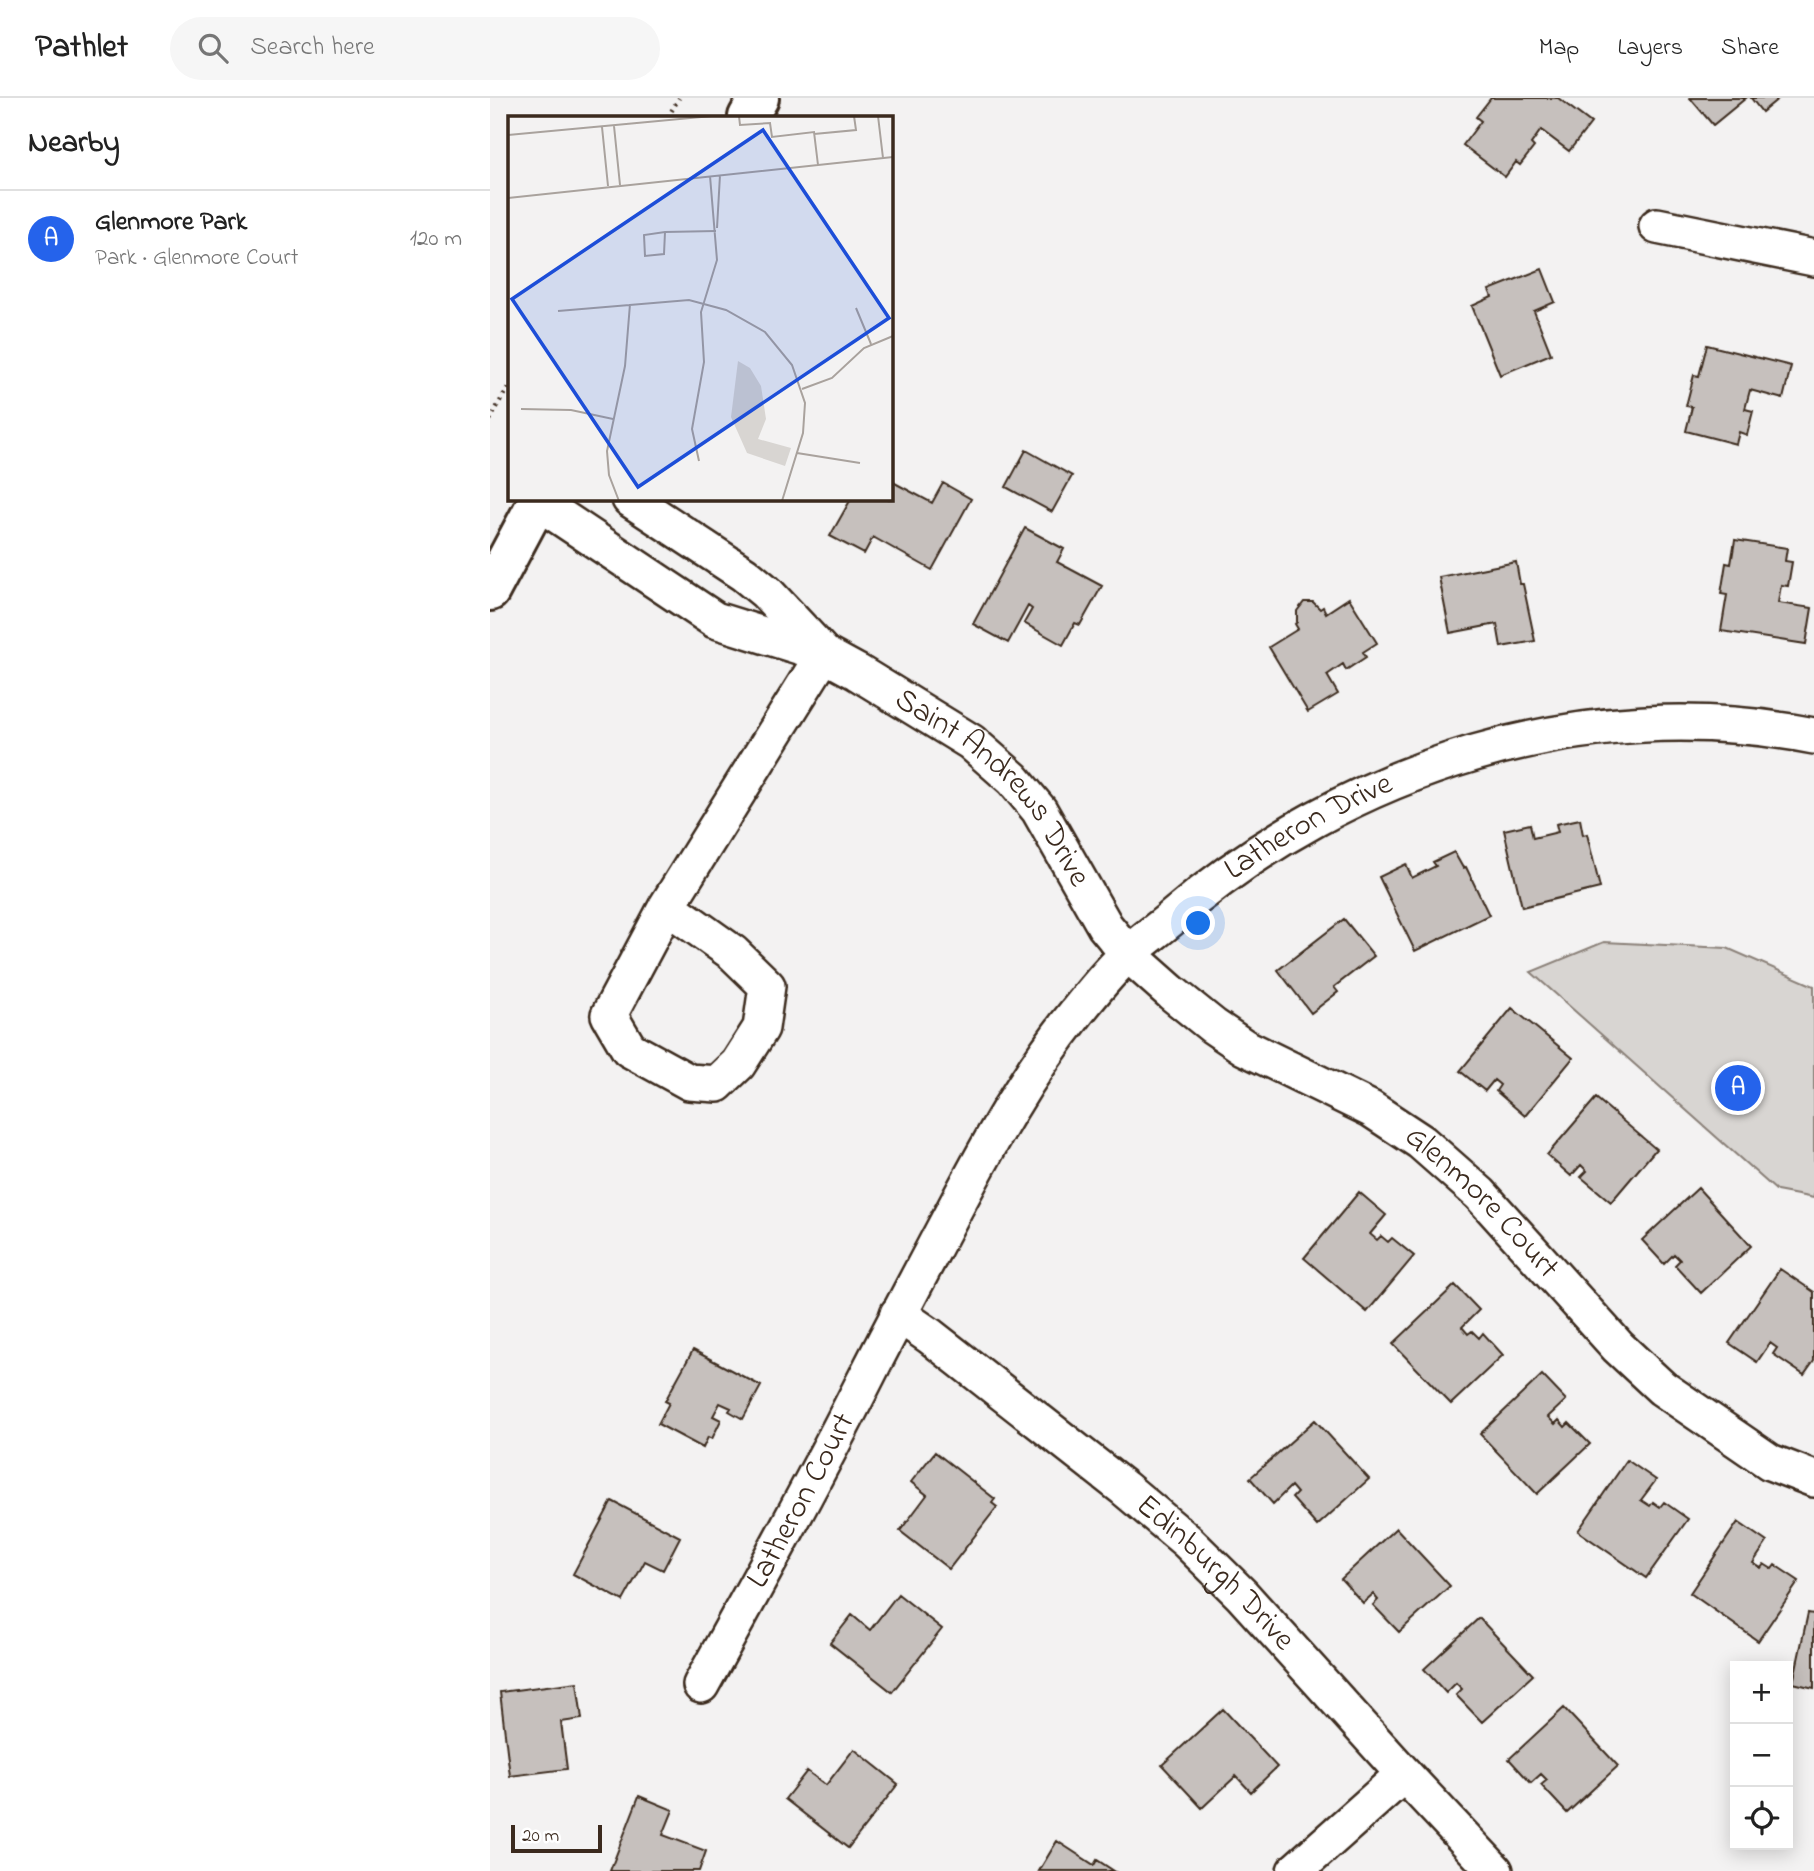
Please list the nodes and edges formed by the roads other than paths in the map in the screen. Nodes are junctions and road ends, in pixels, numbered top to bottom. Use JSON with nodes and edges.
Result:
{"nodes":[{"id":1,"x":758,"y":98,"type":"edge"},
{"id":2,"x":749,"y":116,"type":"edge"},
{"id":3,"x":1657,"y":226,"type":"dead end"},
{"id":4,"x":1814,"y":258,"type":"edge"},
{"id":5,"x":539,"y":500,"type":"edge"},
{"id":6,"x":633,"y":500,"type":"edge"},
{"id":7,"x":490,"y":592,"type":"edge"},
{"id":8,"x":824,"y":654,"type":"junction"},
{"id":9,"x":1814,"y":737,"type":"edge"},
{"id":10,"x":667,"y":906,"type":"junction"},
{"id":11,"x":1128,"y":954,"type":"junction"},
{"id":12,"x":898,"y":1314,"type":"junction"},
{"id":13,"x":1814,"y":1479,"type":"edge"},
{"id":14,"x":701,"y":1685,"type":"dead end"},
{"id":15,"x":1404,"y":1774,"type":"junction"},
{"id":16,"x":1295,"y":1871,"type":"edge"},
{"id":17,"x":1495,"y":1871,"type":"edge"}],
"edges":[{"from":1,"to":2,"type":"main road"},
{"from":3,"to":4,"type":"street"},
{"from":5,"to":7,"type":"main road"},
{"from":5,"to":8,"type":"street","name":"Saint Andrews Drive"},
{"from":6,"to":8,"type":"street","name":"Saint Andrews Drive"},
{"from":8,"to":10,"type":"street"},
{"from":8,"to":11,"type":"street","name":"Saint Andrews Drive"},
{"from":9,"to":11,"type":"street","name":"Latheron Drive"},
{"from":10,"to":10,"type":"street"},
{"from":11,"to":12,"type":"street","name":"Latheron Drive"},
{"from":11,"to":13,"type":"street","name":"Glenmore Court"},
{"from":12,"to":14,"type":"street","name":"Latheron Court"},
{"from":12,"to":15,"type":"street","name":"Edinburgh Drive"},
{"from":15,"to":16,"type":"street"},
{"from":15,"to":17,"type":"street","name":"Edinburgh Drive"}]}
